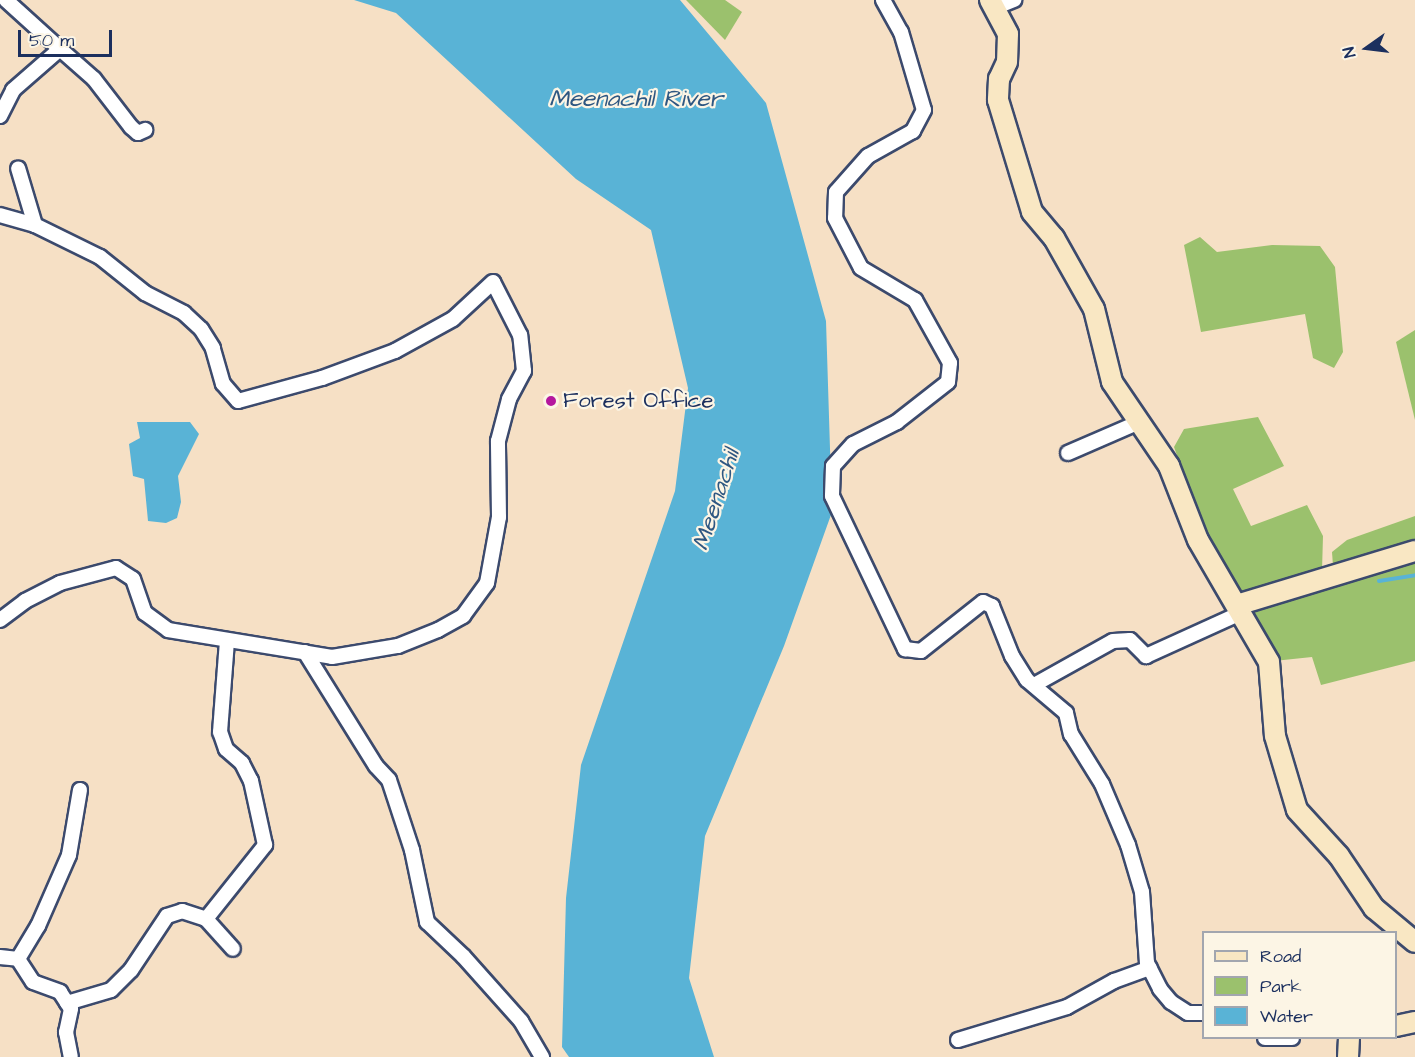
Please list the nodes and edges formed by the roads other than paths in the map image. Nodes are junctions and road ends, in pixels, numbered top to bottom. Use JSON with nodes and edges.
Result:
{"nodes":[{"id":1,"x":6,"y":0,"type":"edge"},
{"id":2,"x":883,"y":0,"type":"edge"},
{"id":3,"x":1014,"y":0,"type":"edge"},
{"id":4,"x":992,"y":4,"type":"edge"},
{"id":5,"x":60,"y":49,"type":"junction"},
{"id":6,"x":0,"y":116,"type":"edge"},
{"id":7,"x":145,"y":130,"type":"dead end"},
{"id":8,"x":18,"y":168,"type":"dead end"},
{"id":9,"x":0,"y":215,"type":"edge"},
{"id":10,"x":35,"y":225,"type":"junction"},
{"id":11,"x":1137,"y":423,"type":"junction"},
{"id":12,"x":1068,"y":453,"type":"dead end"},
{"id":13,"x":1415,"y":551,"type":"edge"},
{"id":14,"x":1239,"y":609,"type":"junction"},
{"id":15,"x":0,"y":620,"type":"edge"},
{"id":16,"x":227,"y":641,"type":"junction"},
{"id":17,"x":305,"y":652,"type":"junction"},
{"id":18,"x":1034,"y":685,"type":"junction"},
{"id":19,"x":80,"y":790,"type":"dead end"},
{"id":20,"x":206,"y":919,"type":"junction"},
{"id":21,"x":1415,"y":942,"type":"edge"},
{"id":22,"x":233,"y":950,"type":"dead end"},
{"id":23,"x":0,"y":957,"type":"edge"},
{"id":24,"x":18,"y":959,"type":"junction"},
{"id":25,"x":1150,"y":968,"type":"junction"},
{"id":26,"x":67,"y":1003,"type":"junction"},
{"id":27,"x":1202,"y":1013,"type":"edge"},
{"id":28,"x":1349,"y":1039,"type":"edge"},
{"id":29,"x":958,"y":1040,"type":"dead end"},
{"id":30,"x":71,"y":1057,"type":"edge"},
{"id":31,"x":542,"y":1057,"type":"edge"},
{"id":32,"x":1348,"y":1057,"type":"edge"}],
"edges":[{"from":1,"to":5,"type":"street"},
{"from":2,"to":18,"type":"street"},
{"from":3,"to":4,"type":"street"},
{"from":4,"to":11,"type":"main road"},
{"from":5,"to":6,"type":"street"},
{"from":5,"to":7,"type":"street"},
{"from":8,"to":10,"type":"street"},
{"from":9,"to":10,"type":"street"},
{"from":10,"to":17,"type":"street"},
{"from":11,"to":12,"type":"street"},
{"from":11,"to":14,"type":"main road"},
{"from":13,"to":14,"type":"main road"},
{"from":14,"to":18,"type":"street"},
{"from":14,"to":21,"type":"main road"},
{"from":15,"to":16,"type":"street"},
{"from":16,"to":17,"type":"street"},
{"from":16,"to":20,"type":"street"},
{"from":17,"to":31,"type":"street"},
{"from":18,"to":25,"type":"street"},
{"from":19,"to":24,"type":"street"},
{"from":20,"to":22,"type":"street"},
{"from":20,"to":26,"type":"street"},
{"from":23,"to":24,"type":"street"},
{"from":24,"to":26,"type":"street"},
{"from":25,"to":27,"type":"street"},
{"from":25,"to":29,"type":"street"},
{"from":26,"to":30,"type":"street"},
{"from":28,"to":32,"type":"main road"}]}
